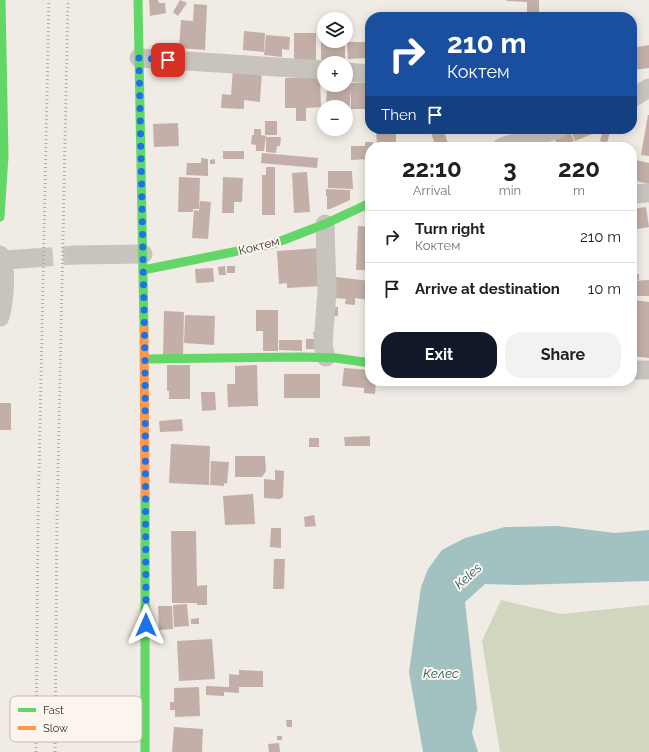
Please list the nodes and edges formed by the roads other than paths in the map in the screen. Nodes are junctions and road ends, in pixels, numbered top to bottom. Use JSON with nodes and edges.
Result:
{"nodes":[{"id":1,"x":1,"y":0,"type":"edge"},
{"id":2,"x":138,"y":0,"type":"edge"},
{"id":3,"x":139,"y":58,"type":"junction"},
{"id":4,"x":317,"y":70,"type":"edge"},
{"id":5,"x":353,"y":73,"type":"edge"},
{"id":6,"x":365,"y":74,"type":"edge"},
{"id":7,"x":649,"y":88,"type":"edge"},
{"id":8,"x":637,"y":95,"type":"edge"},
{"id":9,"x":543,"y":134,"type":"edge"},
{"id":10,"x":518,"y":142,"type":"edge"},
{"id":11,"x":649,"y":193,"type":"edge"},
{"id":12,"x":637,"y":194,"type":"edge"},
{"id":13,"x":365,"y":205,"type":"edge"},
{"id":14,"x":0,"y":217,"type":"edge"},
{"id":15,"x":325,"y":224,"type":"junction"},
{"id":16,"x":75,"y":255,"type":"tunnel mouth"},
{"id":17,"x":1,"y":257,"type":"edge"},
{"id":18,"x":34,"y":258,"type":"tunnel mouth"},
{"id":19,"x":143,"y":262,"type":"junction"},
{"id":20,"x":0,"y":317,"type":"edge"},
{"id":21,"x":326,"y":357,"type":"junction"},
{"id":22,"x":145,"y":359,"type":"junction"},
{"id":23,"x":365,"y":362,"type":"edge"},
{"id":24,"x":637,"y":370,"type":"edge"},
{"id":25,"x":649,"y":370,"type":"edge"},
{"id":26,"x":145,"y":752,"type":"edge"}],
"edges":[{"from":1,"to":14,"type":"street"},
{"from":2,"to":3,"type":"street"},
{"from":3,"to":4,"type":"street"},
{"from":3,"to":19,"type":"street"},
{"from":5,"to":6,"type":"street"},
{"from":7,"to":8,"type":"street"},
{"from":9,"to":10,"type":"street"},
{"from":11,"to":12,"type":"street"},
{"from":13,"to":15,"type":"street","name":"Коктем"},
{"from":15,"to":19,"type":"street","name":"Коктем"},
{"from":15,"to":21,"type":"street"},
{"from":16,"to":19,"type":"street"},
{"from":17,"to":18,"type":"street"},
{"from":17,"to":20,"type":"street"},
{"from":19,"to":22,"type":"street"},
{"from":21,"to":22,"type":"street"},
{"from":21,"to":23,"type":"street"},
{"from":22,"to":26,"type":"street"},
{"from":24,"to":25,"type":"street"}]}
